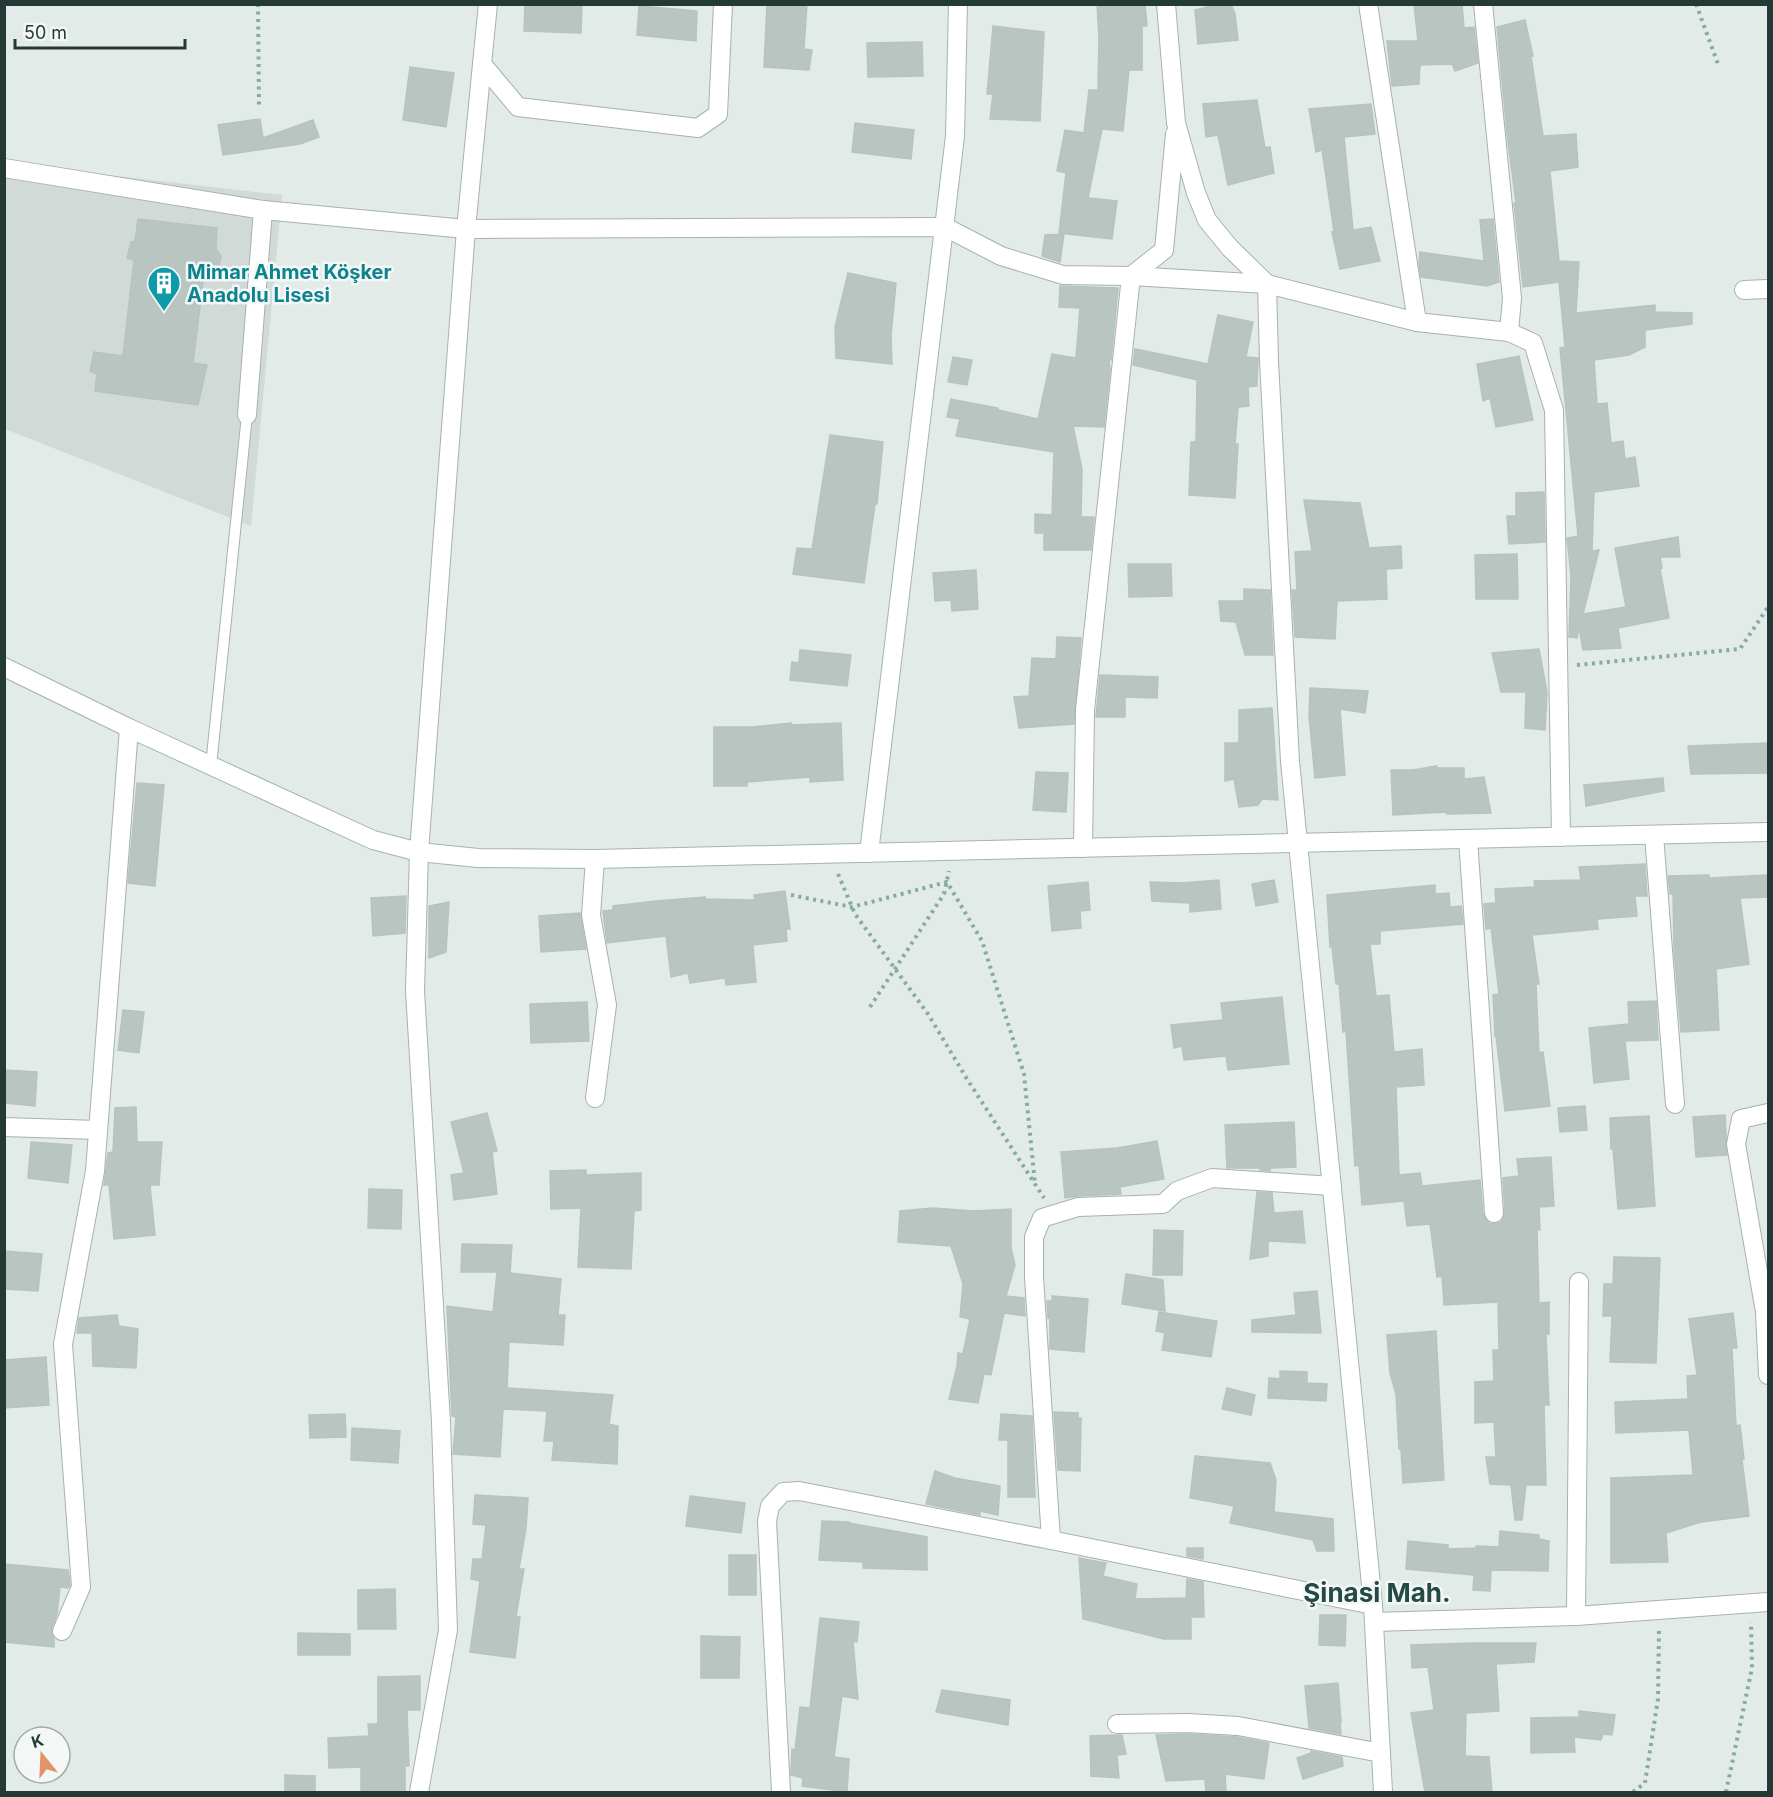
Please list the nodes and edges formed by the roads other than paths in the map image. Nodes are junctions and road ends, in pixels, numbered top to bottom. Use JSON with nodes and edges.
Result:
{"nodes":[{"id":1,"x":488,"y":4,"type":"edge"},
{"id":2,"x":723,"y":4,"type":"edge"},
{"id":3,"x":958,"y":4,"type":"edge"},
{"id":4,"x":1166,"y":4,"type":"edge"},
{"id":5,"x":1368,"y":4,"type":"edge"},
{"id":6,"x":1483,"y":4,"type":"edge"},
{"id":7,"x":482,"y":64,"type":"junction"},
{"id":8,"x":1176,"y":123,"type":"junction"},
{"id":9,"x":4,"y":168,"type":"edge"},
{"id":10,"x":262,"y":210,"type":"junction"},
{"id":11,"x":945,"y":227,"type":"junction"},
{"id":12,"x":466,"y":230,"type":"junction"},
{"id":13,"x":1131,"y":276,"type":"junction"},
{"id":14,"x":1267,"y":284,"type":"junction"},
{"id":15,"x":1768,"y":289,"type":"edge"},
{"id":16,"x":1744,"y":290,"type":"dead end"},
{"id":17,"x":1417,"y":322,"type":"junction"},
{"id":18,"x":1509,"y":332,"type":"junction"},
{"id":19,"x":247,"y":415,"type":"joint"},
{"id":20,"x":4,"y":667,"type":"edge"},
{"id":21,"x":129,"y":728,"type":"junction"},
{"id":22,"x":211,"y":766,"type":"junction"},
{"id":23,"x":1768,"y":832,"type":"edge"},
{"id":24,"x":1654,"y":835,"type":"junction"},
{"id":25,"x":1561,"y":837,"type":"junction"},
{"id":26,"x":1468,"y":839,"type":"junction"},
{"id":27,"x":1298,"y":843,"type":"junction"},
{"id":28,"x":1083,"y":848,"type":"junction"},
{"id":29,"x":419,"y":852,"type":"junction"},
{"id":30,"x":868,"y":853,"type":"junction"},
{"id":31,"x":595,"y":859,"type":"junction"},
{"id":32,"x":595,"y":1098,"type":"dead end"},
{"id":33,"x":1675,"y":1104,"type":"dead end"},
{"id":34,"x":1768,"y":1113,"type":"edge"},
{"id":35,"x":4,"y":1126,"type":"edge"},
{"id":36,"x":98,"y":1130,"type":"junction"},
{"id":37,"x":1332,"y":1186,"type":"junction"},
{"id":38,"x":1494,"y":1213,"type":"dead end"},
{"id":39,"x":1579,"y":1282,"type":"dead end"},
{"id":40,"x":1768,"y":1375,"type":"edge"},
{"id":41,"x":1051,"y":1540,"type":"junction"},
{"id":42,"x":1768,"y":1602,"type":"edge"},
{"id":43,"x":1373,"y":1613,"type":"junction"},
{"id":44,"x":1576,"y":1616,"type":"junction"},
{"id":45,"x":62,"y":1631,"type":"dead end"},
{"id":46,"x":1117,"y":1724,"type":"dead end"},
{"id":47,"x":1381,"y":1753,"type":"junction"},
{"id":48,"x":419,"y":1792,"type":"edge"},
{"id":49,"x":781,"y":1792,"type":"edge"},
{"id":50,"x":1383,"y":1792,"type":"edge"}],
"edges":[{"from":1,"to":7,"type":"street"},
{"from":2,"to":7,"type":"street"},
{"from":3,"to":11,"type":"street"},
{"from":4,"to":8,"type":"street"},
{"from":5,"to":17,"type":"street"},
{"from":6,"to":18,"type":"street"},
{"from":7,"to":12,"type":"street"},
{"from":8,"to":13,"type":"street"},
{"from":8,"to":14,"type":"street"},
{"from":9,"to":10,"type":"street"},
{"from":10,"to":12,"type":"street"},
{"from":10,"to":19,"type":"street"},
{"from":11,"to":12,"type":"street"},
{"from":11,"to":13,"type":"street"},
{"from":11,"to":30,"type":"street"},
{"from":12,"to":29,"type":"street"},
{"from":13,"to":14,"type":"street"},
{"from":13,"to":28,"type":"street"},
{"from":14,"to":17,"type":"street"},
{"from":14,"to":27,"type":"street"},
{"from":15,"to":16,"type":"street"},
{"from":17,"to":18,"type":"street"},
{"from":18,"to":25,"type":"street"},
{"from":19,"to":22,"type":"lane"},
{"from":20,"to":21,"type":"street"},
{"from":21,"to":22,"type":"street"},
{"from":21,"to":36,"type":"street"},
{"from":22,"to":29,"type":"street"},
{"from":23,"to":24,"type":"street"},
{"from":24,"to":25,"type":"street"},
{"from":24,"to":33,"type":"street"},
{"from":25,"to":26,"type":"street"},
{"from":26,"to":27,"type":"street"},
{"from":26,"to":38,"type":"street"},
{"from":27,"to":28,"type":"street"},
{"from":27,"to":37,"type":"street"},
{"from":28,"to":30,"type":"street"},
{"from":29,"to":31,"type":"street"},
{"from":29,"to":48,"type":"street"},
{"from":30,"to":31,"type":"street"},
{"from":31,"to":32,"type":"street"},
{"from":34,"to":40,"type":"street"},
{"from":35,"to":36,"type":"street"},
{"from":36,"to":45,"type":"street"},
{"from":37,"to":41,"type":"street"},
{"from":37,"to":43,"type":"street"},
{"from":39,"to":44,"type":"street"},
{"from":41,"to":43,"type":"street"},
{"from":41,"to":49,"type":"street"},
{"from":42,"to":44,"type":"street"},
{"from":43,"to":44,"type":"street"},
{"from":43,"to":47,"type":"street"},
{"from":46,"to":47,"type":"street"},
{"from":47,"to":50,"type":"street"}]}
